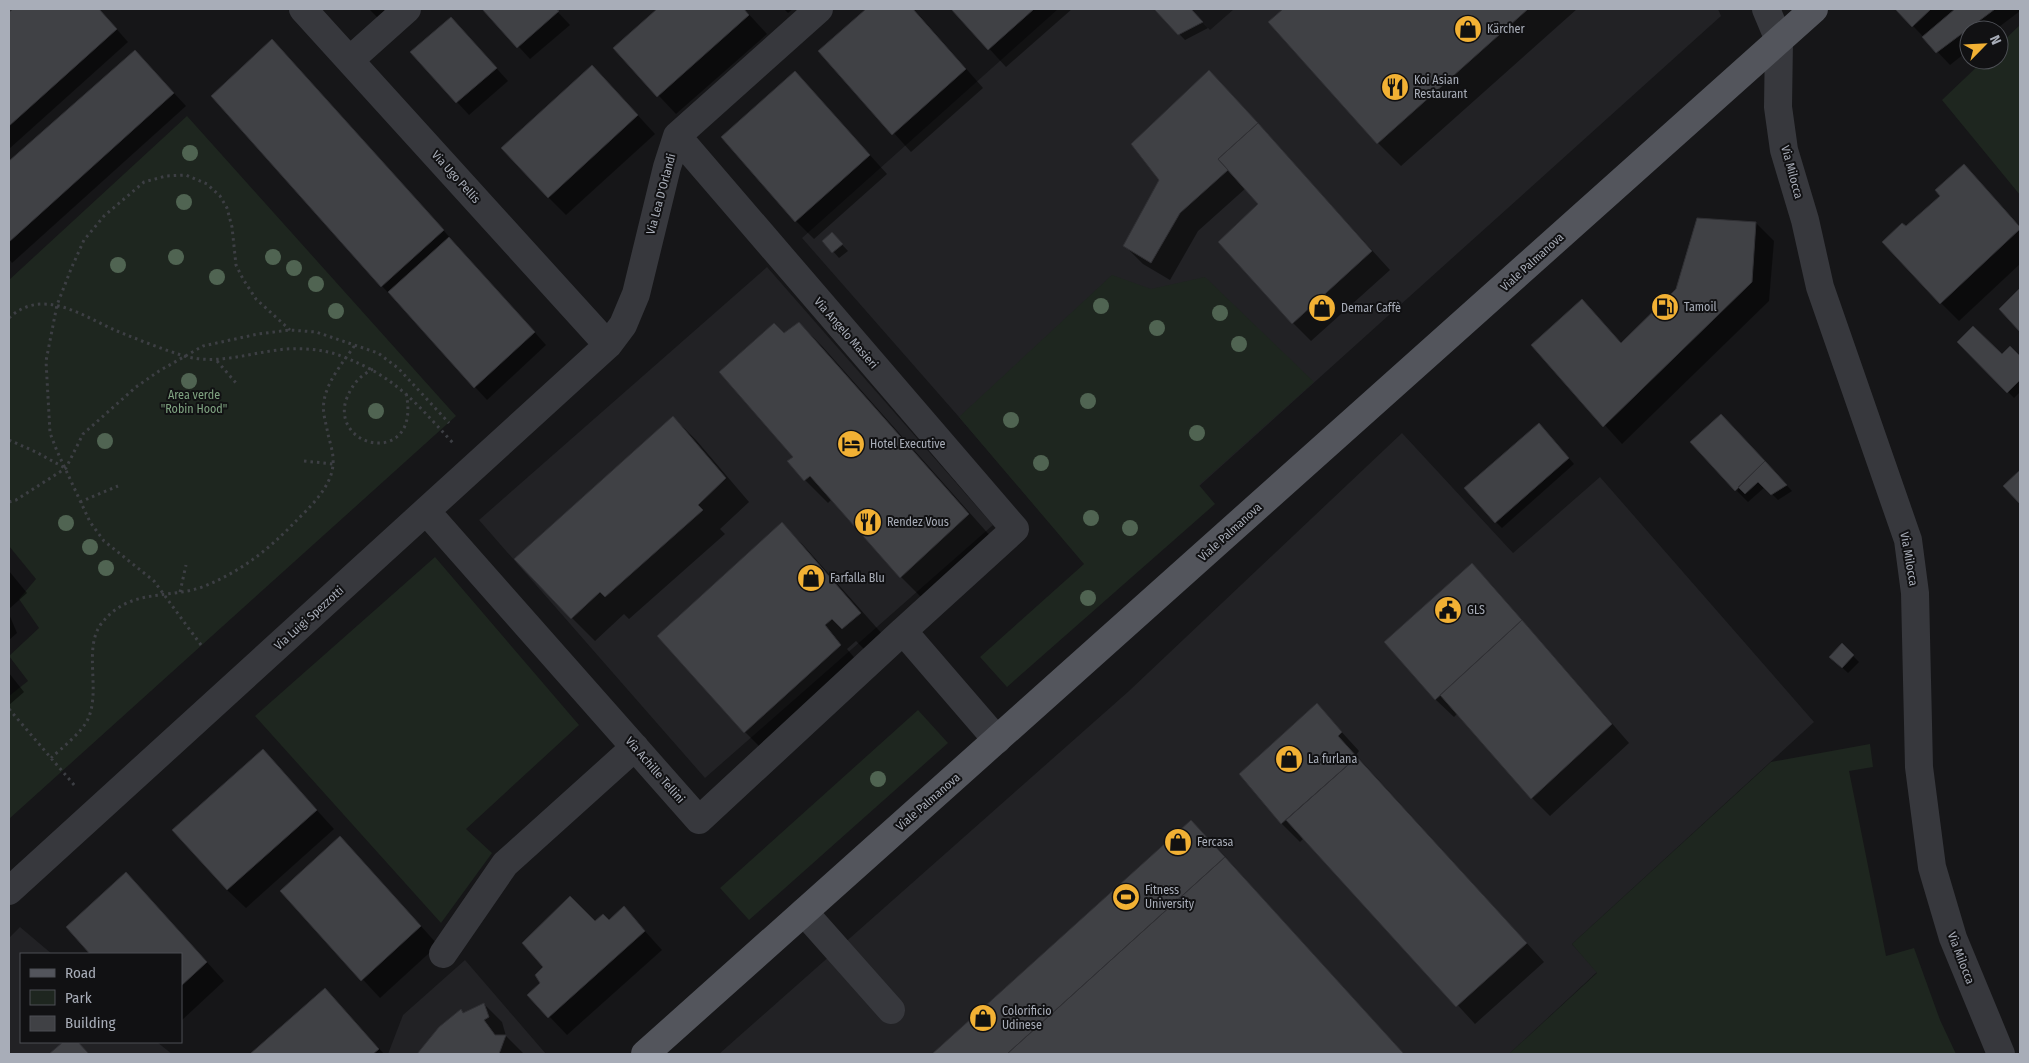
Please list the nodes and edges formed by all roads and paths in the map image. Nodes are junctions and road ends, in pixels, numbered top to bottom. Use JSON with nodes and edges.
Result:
{"nodes":[{"id":1,"x":303,"y":9,"type":"edge"},
{"id":2,"x":407,"y":9,"type":"edge"},
{"id":3,"x":819,"y":9,"type":"edge"},
{"id":4,"x":1766,"y":9,"type":"edge"},
{"id":5,"x":1814,"y":9,"type":"edge"},
{"id":6,"x":1779,"y":40,"type":"junction"},
{"id":7,"x":350,"y":60,"type":"junction"},
{"id":8,"x":677,"y":136,"type":"junction"},
{"id":9,"x":57,"y":305,"type":"junction"},
{"id":10,"x":9,"y":318,"type":"edge"},
{"id":11,"x":290,"y":330,"type":"junction"},
{"id":12,"x":355,"y":345,"type":"junction"},
{"id":13,"x":608,"y":345,"type":"junction"},
{"id":14,"x":185,"y":356,"type":"junction"},
{"id":15,"x":347,"y":358,"type":"junction"},
{"id":16,"x":216,"y":360,"type":"junction"},
{"id":17,"x":373,"y":369,"type":"junction"},
{"id":18,"x":236,"y":383,"type":"dead end"},
{"id":19,"x":405,"y":392,"type":"junction"},
{"id":20,"x":448,"y":423,"type":"dead end"},
{"id":21,"x":441,"y":430,"type":"dead end"},
{"id":22,"x":9,"y":440,"type":"edge"},
{"id":23,"x":304,"y":461,"type":"dead end"},
{"id":24,"x":333,"y":464,"type":"junction"},
{"id":25,"x":66,"y":468,"type":"junction"},
{"id":26,"x":118,"y":486,"type":"dead end"},
{"id":27,"x":9,"y":502,"type":"edge"},
{"id":28,"x":80,"y":502,"type":"junction"},
{"id":29,"x":426,"y":511,"type":"junction"},
{"id":30,"x":1014,"y":529,"type":"joint"},
{"id":31,"x":186,"y":565,"type":"dead end"},
{"id":32,"x":180,"y":592,"type":"junction"},
{"id":33,"x":163,"y":593,"type":"junction"},
{"id":34,"x":903,"y":631,"type":"junction"},
{"id":35,"x":201,"y":646,"type":"dead end"},
{"id":36,"x":9,"y":709,"type":"edge"},
{"id":37,"x":998,"y":740,"type":"junction"},
{"id":38,"x":635,"y":747,"type":"junction"},
{"id":39,"x":51,"y":758,"type":"junction"},
{"id":40,"x":62,"y":770,"type":"dead end"},
{"id":41,"x":9,"y":891,"type":"edge"},
{"id":42,"x":804,"y":912,"type":"junction"},
{"id":43,"x":442,"y":954,"type":"dead end"},
{"id":44,"x":891,"y":1010,"type":"dead end"},
{"id":45,"x":645,"y":1054,"type":"edge"},
{"id":46,"x":2000,"y":1054,"type":"edge"}],
"edges":[{"from":1,"to":7,"type":"street","name":"Via Ugo Pellis"},
{"from":2,"to":7,"type":"street"},
{"from":3,"to":8,"type":"street","name":"Via Lea D'Orlandi"},
{"from":4,"to":6,"type":"street"},
{"from":5,"to":6,"type":"main road","name":"Viale Palmanova"},
{"from":6,"to":37,"type":"main road","name":"Viale Palmanova"},
{"from":6,"to":46,"type":"street","name":"Via Milocca"},
{"from":7,"to":13,"type":"street","name":"Via Ugo Pellis"},
{"from":8,"to":13,"type":"street","name":"Via Lea D'Orlandi"},
{"from":8,"to":30,"type":"street","name":"Via Angelo Masieri"},
{"from":9,"to":10,"type":"path"},
{"from":9,"to":11,"type":"path"},
{"from":9,"to":14,"type":"path"},
{"from":9,"to":25,"type":"path"},
{"from":11,"to":12,"type":"path"},
{"from":11,"to":14,"type":"path"},
{"from":12,"to":15,"type":"path"},
{"from":12,"to":20,"type":"path"},
{"from":13,"to":29,"type":"street","name":"Via Luigi Spezzotti"},
{"from":14,"to":16,"type":"path"},
{"from":14,"to":25,"type":"path"},
{"from":15,"to":16,"type":"path"},
{"from":15,"to":17,"type":"path"},
{"from":15,"to":24,"type":"path"},
{"from":16,"to":18,"type":"path"},
{"from":17,"to":19,"type":"path"},
{"from":17,"to":19,"type":"path"},
{"from":19,"to":21,"type":"path"},
{"from":22,"to":25,"type":"path"},
{"from":23,"to":24,"type":"path"},
{"from":24,"to":32,"type":"path"},
{"from":25,"to":27,"type":"path"},
{"from":25,"to":28,"type":"path"},
{"from":26,"to":28,"type":"path"},
{"from":28,"to":33,"type":"path"},
{"from":29,"to":38,"type":"street","name":"Via Achille Tellini"},
{"from":29,"to":41,"type":"street","name":"Via Luigi Spezzotti"},
{"from":30,"to":34,"type":"street","name":"Via Achille Tellini"},
{"from":31,"to":32,"type":"path"},
{"from":32,"to":33,"type":"path"},
{"from":33,"to":35,"type":"path"},
{"from":33,"to":39,"type":"path"},
{"from":34,"to":37,"type":"street"},
{"from":34,"to":38,"type":"street","name":"Via Achille Tellini"},
{"from":36,"to":39,"type":"path"},
{"from":37,"to":42,"type":"main road","name":"Viale Palmanova"},
{"from":38,"to":43,"type":"street"},
{"from":39,"to":40,"type":"path"},
{"from":42,"to":44,"type":"street"},
{"from":42,"to":45,"type":"main road","name":"Viale Palmanova"}]}
